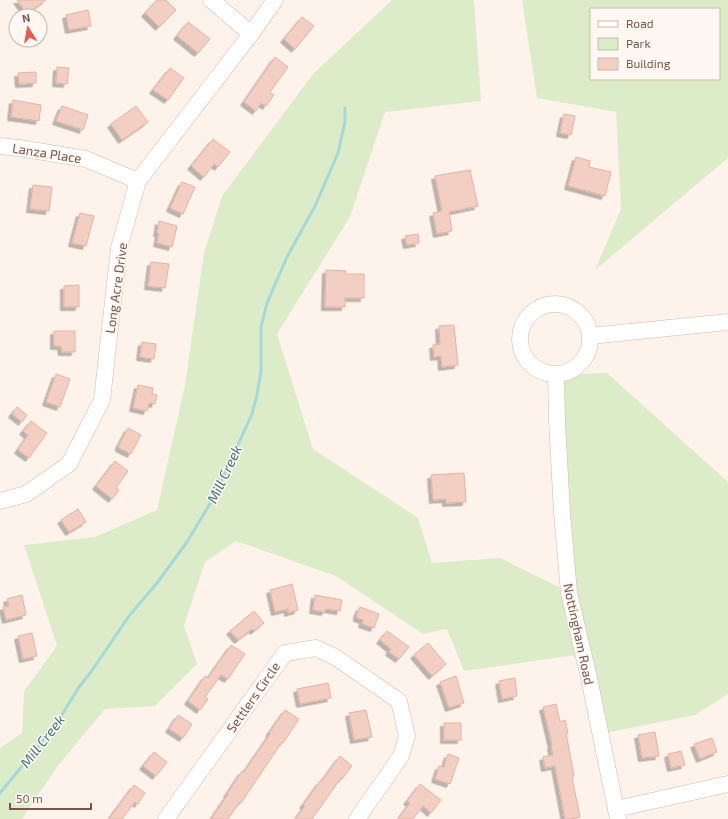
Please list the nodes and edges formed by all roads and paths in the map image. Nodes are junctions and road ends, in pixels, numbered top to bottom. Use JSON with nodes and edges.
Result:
{"nodes":[{"id":1,"x":210,"y":0,"type":"edge"},
{"id":2,"x":275,"y":0,"type":"edge"},
{"id":3,"x":251,"y":34,"type":"junction"},
{"id":4,"x":0,"y":146,"type":"edge"},
{"id":5,"x":138,"y":181,"type":"junction"},
{"id":6,"x":728,"y":322,"type":"edge"},
{"id":7,"x":590,"y":336,"type":"junction"},
{"id":8,"x":556,"y":374,"type":"junction"},
{"id":9,"x":0,"y":501,"type":"edge"},
{"id":10,"x":728,"y":784,"type":"edge"},
{"id":11,"x":617,"y":814,"type":"edge"},
{"id":12,"x":166,"y":819,"type":"edge"},
{"id":13,"x":357,"y":819,"type":"edge"}],
"edges":[{"from":1,"to":3,"type":"street"},
{"from":2,"to":3,"type":"street","name":"Long Acre Drive"},
{"from":3,"to":5,"type":"street","name":"Long Acre Drive"},
{"from":4,"to":5,"type":"street","name":"Lanza Place"},
{"from":5,"to":9,"type":"street","name":"Long Acre Drive"},
{"from":6,"to":7,"type":"street"},
{"from":7,"to":8,"type":"street"},
{"from":7,"to":8,"type":"street"},
{"from":8,"to":11,"type":"street","name":"Nottingham Road"},
{"from":10,"to":11,"type":"street"},
{"from":12,"to":13,"type":"street","name":"Settlers Circle"}]}
